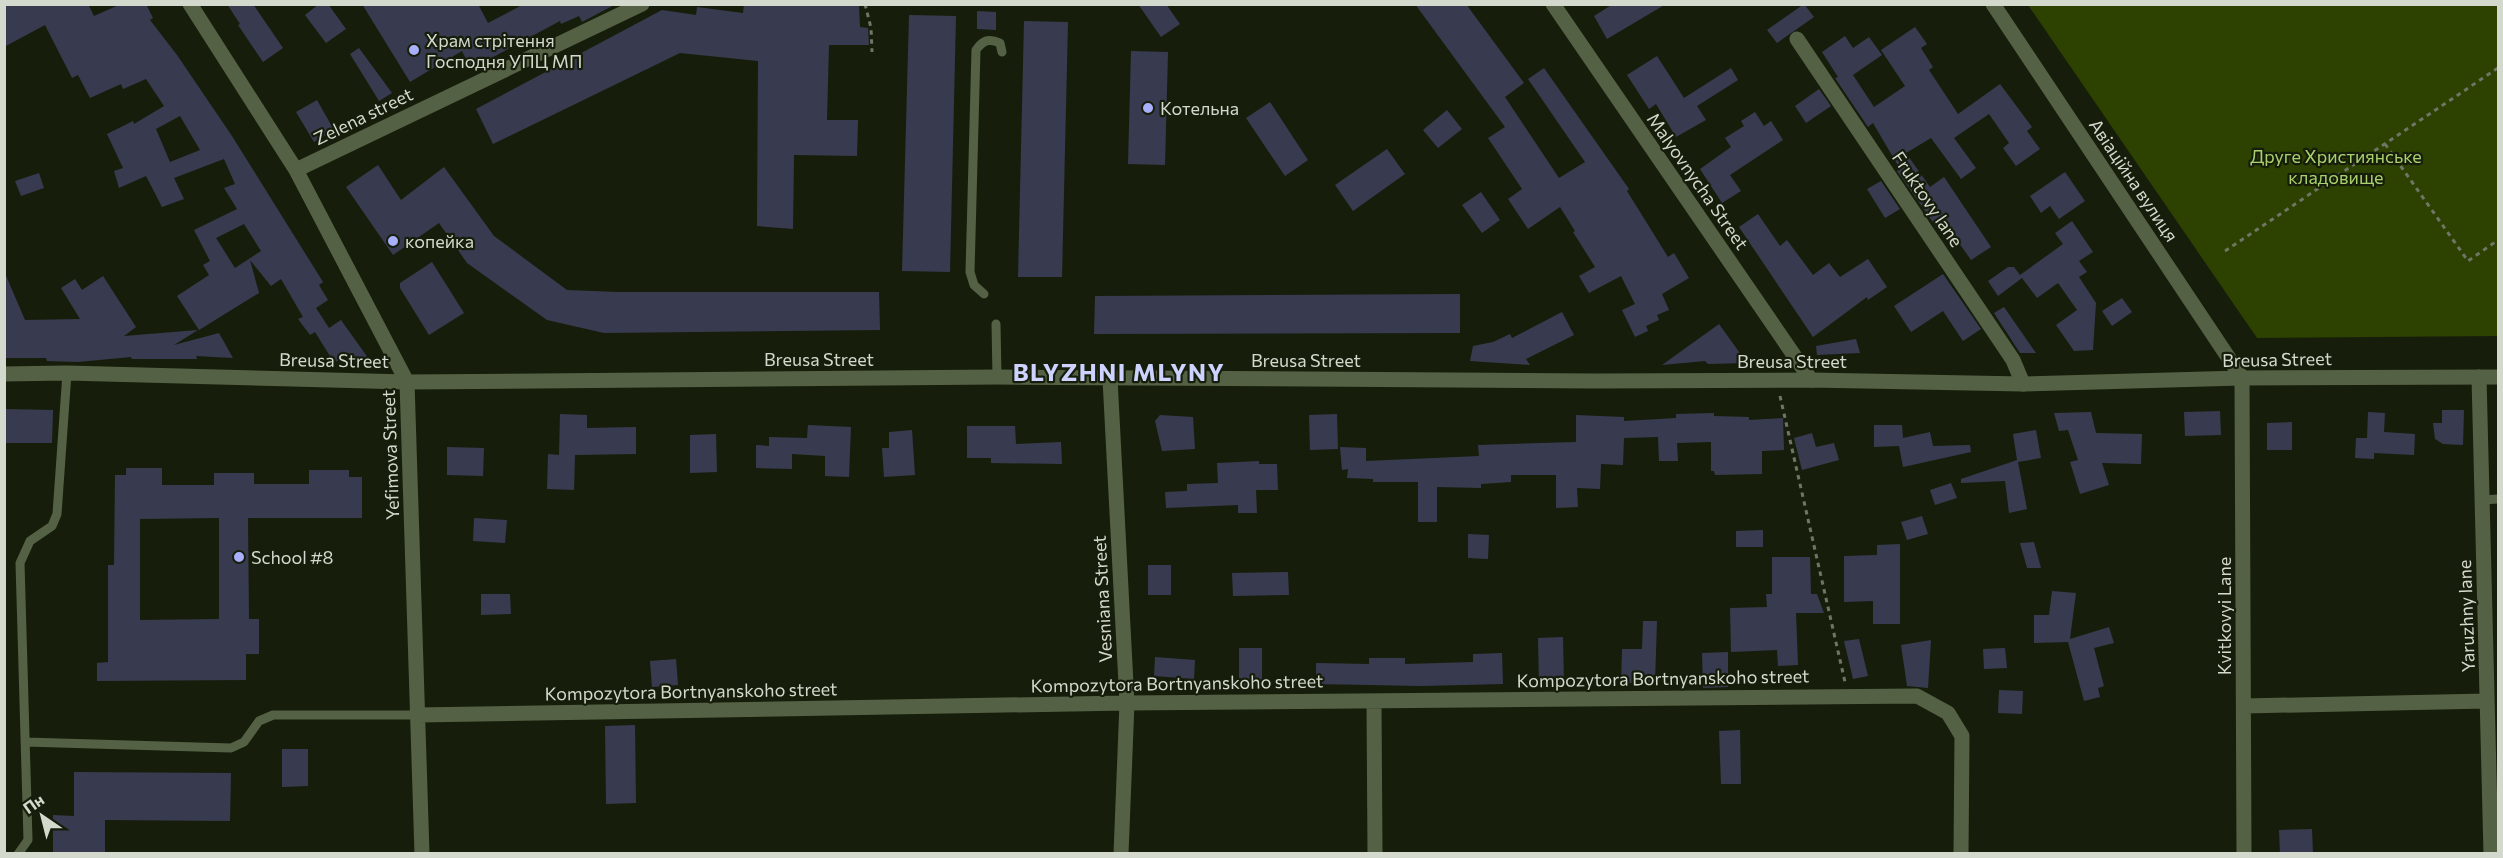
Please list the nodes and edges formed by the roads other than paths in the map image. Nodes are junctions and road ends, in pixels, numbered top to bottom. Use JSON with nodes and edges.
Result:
{"nodes":[{"id":1,"x":190,"y":4,"type":"edge"},
{"id":2,"x":642,"y":4,"type":"edge"},
{"id":3,"x":1553,"y":4,"type":"edge"},
{"id":4,"x":1993,"y":4,"type":"edge"},
{"id":5,"x":1797,"y":39,"type":"dead end"},
{"id":6,"x":1002,"y":52,"type":"dead end"},
{"id":7,"x":296,"y":170,"type":"junction"},
{"id":8,"x":984,"y":294,"type":"dead end"},
{"id":9,"x":996,"y":324,"type":"dead end"},
{"id":10,"x":66,"y":373,"type":"junction"},
{"id":11,"x":4,"y":374,"type":"edge"},
{"id":12,"x":997,"y":377,"type":"junction"},
{"id":13,"x":2479,"y":377,"type":"junction"},
{"id":14,"x":2499,"y":377,"type":"edge"},
{"id":15,"x":2242,"y":378,"type":"junction"},
{"id":16,"x":1110,"y":379,"type":"junction"},
{"id":17,"x":1811,"y":380,"type":"junction"},
{"id":18,"x":407,"y":382,"type":"junction"},
{"id":19,"x":2022,"y":384,"type":"junction"},
{"id":20,"x":2499,"y":499,"type":"edge"},
{"id":21,"x":2482,"y":500,"type":"junction"},
{"id":22,"x":1374,"y":701,"type":"junction"},
{"id":23,"x":2487,"y":701,"type":"junction"},
{"id":24,"x":1127,"y":703,"type":"junction"},
{"id":25,"x":2244,"y":706,"type":"junction"},
{"id":26,"x":418,"y":715,"type":"junction"},
{"id":27,"x":25,"y":742,"type":"junction"},
{"id":28,"x":18,"y":854,"type":"edge"},
{"id":29,"x":422,"y":854,"type":"edge"},
{"id":30,"x":1121,"y":854,"type":"edge"},
{"id":31,"x":1375,"y":854,"type":"edge"},
{"id":32,"x":1961,"y":854,"type":"edge"},
{"id":33,"x":2244,"y":854,"type":"edge"},
{"id":34,"x":2491,"y":854,"type":"edge"}],
"edges":[{"from":1,"to":7,"type":"street","name":"Yefimova Street"},
{"from":2,"to":7,"type":"street","name":"Zelena street"},
{"from":3,"to":17,"type":"street","name":"Malyovnycha Street"},
{"from":4,"to":15,"type":"street","name":"Авіаційна вулиця"},
{"from":5,"to":19,"type":"street","name":"Fruktovy lane"},
{"from":6,"to":8,"type":"lane"},
{"from":7,"to":18,"type":"street","name":"Yefimova Street"},
{"from":9,"to":12,"type":"lane"},
{"from":10,"to":11,"type":"street","name":"Breusa Street"},
{"from":10,"to":18,"type":"street","name":"Breusa Street"},
{"from":10,"to":27,"type":"lane"},
{"from":12,"to":16,"type":"street","name":"Breusa Street"},
{"from":12,"to":18,"type":"street","name":"Breusa Street"},
{"from":13,"to":14,"type":"street","name":"Breusa Street"},
{"from":13,"to":15,"type":"street","name":"Breusa Street"},
{"from":13,"to":21,"type":"street","name":"Yaruzhny lane"},
{"from":15,"to":19,"type":"street","name":"Breusa Street"},
{"from":15,"to":25,"type":"street","name":"Kvitkovyi Lane"},
{"from":16,"to":17,"type":"street","name":"Breusa Street"},
{"from":16,"to":24,"type":"street","name":"Vesniana Street"},
{"from":17,"to":19,"type":"street","name":"Breusa Street"},
{"from":18,"to":26,"type":"street","name":"Yefimova Street"},
{"from":20,"to":21,"type":"lane"},
{"from":21,"to":23,"type":"street","name":"Yaruzhny lane"},
{"from":22,"to":24,"type":"street","name":"Kompozytora Bortnyanskoho street"},
{"from":22,"to":31,"type":"street"},
{"from":22,"to":32,"type":"street","name":"Kompozytora Bortnyanskoho street"},
{"from":23,"to":25,"type":"street"},
{"from":23,"to":34,"type":"street","name":"Yaruzhny lane"},
{"from":24,"to":26,"type":"street","name":"Kompozytora Bortnyanskoho street"},
{"from":24,"to":30,"type":"street","name":"Vesniana Street"},
{"from":25,"to":33,"type":"street","name":"Kvitkovyi Lane"},
{"from":26,"to":27,"type":"lane"},
{"from":26,"to":29,"type":"street","name":"Yefimova Street"},
{"from":27,"to":28,"type":"lane"}]}
